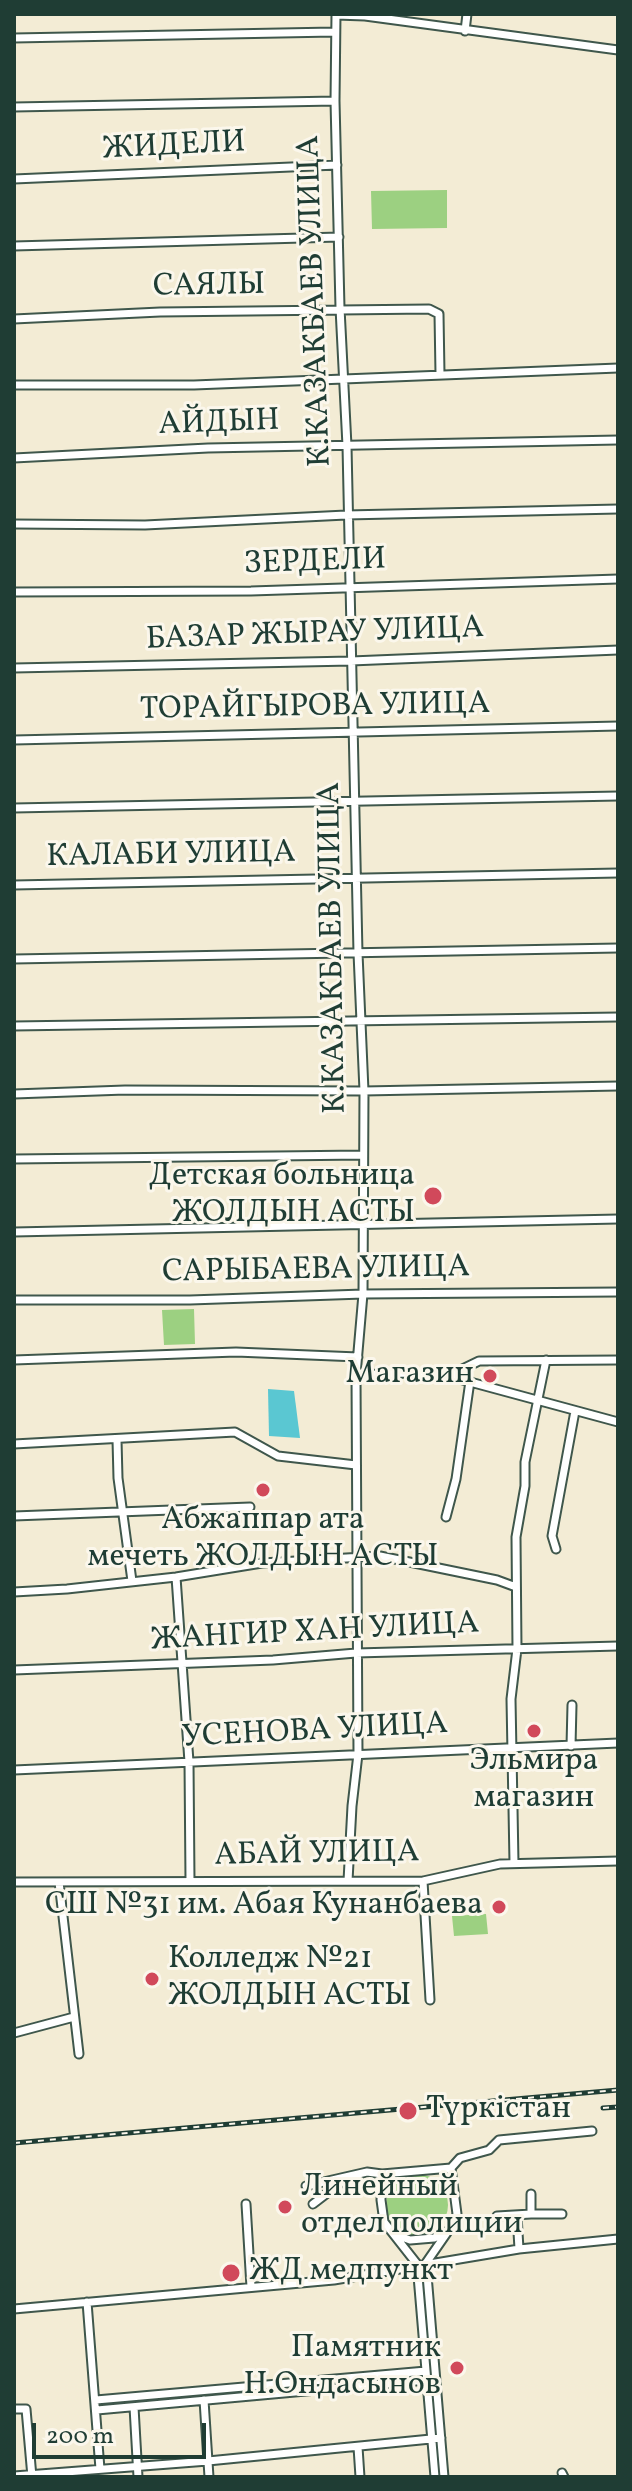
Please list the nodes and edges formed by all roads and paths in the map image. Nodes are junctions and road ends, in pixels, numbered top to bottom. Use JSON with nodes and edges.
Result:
{"nodes":[{"id":1,"x":467,"y":14,"type":"edge"},
{"id":2,"x":336,"y":15,"type":"edge"},
{"id":3,"x":465,"y":31,"type":"junction"},
{"id":4,"x":334,"y":32,"type":"junction"},
{"id":5,"x":14,"y":38,"type":"edge"},
{"id":6,"x":618,"y":50,"type":"edge"},
{"id":7,"x":335,"y":101,"type":"junction"},
{"id":8,"x":14,"y":107,"type":"edge"},
{"id":9,"x":337,"y":165,"type":"junction"},
{"id":10,"x":14,"y":179,"type":"edge"},
{"id":11,"x":339,"y":237,"type":"junction"},
{"id":12,"x":14,"y":246,"type":"edge"},
{"id":13,"x":340,"y":308,"type":"junction"},
{"id":14,"x":14,"y":319,"type":"edge"},
{"id":15,"x":618,"y":368,"type":"edge"},
{"id":16,"x":440,"y":374,"type":"junction"},
{"id":17,"x":343,"y":377,"type":"junction"},
{"id":18,"x":14,"y":385,"type":"edge"},
{"id":19,"x":618,"y":440,"type":"edge"},
{"id":20,"x":347,"y":446,"type":"junction"},
{"id":21,"x":14,"y":458,"type":"edge"},
{"id":22,"x":618,"y":509,"type":"edge"},
{"id":23,"x":346,"y":515,"type":"junction"},
{"id":24,"x":14,"y":524,"type":"edge"},
{"id":25,"x":618,"y":579,"type":"edge"},
{"id":26,"x":348,"y":586,"type":"junction"},
{"id":27,"x":14,"y":592,"type":"edge"},
{"id":28,"x":618,"y":650,"type":"edge"},
{"id":29,"x":351,"y":661,"type":"junction"},
{"id":30,"x":14,"y":668,"type":"edge"},
{"id":31,"x":618,"y":726,"type":"edge"},
{"id":32,"x":353,"y":732,"type":"junction"},
{"id":33,"x":14,"y":740,"type":"edge"},
{"id":34,"x":618,"y":796,"type":"edge"},
{"id":35,"x":356,"y":800,"type":"junction"},
{"id":36,"x":14,"y":808,"type":"edge"},
{"id":37,"x":618,"y":873,"type":"edge"},
{"id":38,"x":357,"y":877,"type":"junction"},
{"id":39,"x":14,"y":885,"type":"edge"},
{"id":40,"x":618,"y":948,"type":"edge"},
{"id":41,"x":358,"y":953,"type":"junction"},
{"id":42,"x":14,"y":959,"type":"edge"},
{"id":43,"x":618,"y":1017,"type":"edge"},
{"id":44,"x":361,"y":1021,"type":"junction"},
{"id":45,"x":14,"y":1026,"type":"edge"},
{"id":46,"x":618,"y":1086,"type":"edge"},
{"id":47,"x":364,"y":1091,"type":"junction"},
{"id":48,"x":14,"y":1094,"type":"edge"},
{"id":49,"x":363,"y":1155,"type":"junction"},
{"id":50,"x":14,"y":1159,"type":"edge"},
{"id":51,"x":618,"y":1219,"type":"edge"},
{"id":52,"x":362,"y":1226,"type":"junction"},
{"id":53,"x":14,"y":1232,"type":"edge"},
{"id":54,"x":618,"y":1292,"type":"edge"},
{"id":55,"x":363,"y":1294,"type":"junction"},
{"id":56,"x":14,"y":1300,"type":"edge"},
{"id":57,"x":358,"y":1357,"type":"junction"},
{"id":58,"x":14,"y":1360,"type":"edge"},
{"id":59,"x":546,"y":1360,"type":"junction"},
{"id":60,"x":618,"y":1360,"type":"edge"},
{"id":61,"x":356,"y":1375,"type":"junction"},
{"id":62,"x":448,"y":1376,"type":"junction"},
{"id":63,"x":470,"y":1381,"type":"junction"},
{"id":64,"x":539,"y":1403,"type":"junction"},
{"id":65,"x":575,"y":1411,"type":"junction"},
{"id":66,"x":618,"y":1422,"type":"edge"},
{"id":67,"x":117,"y":1440,"type":"junction"},
{"id":68,"x":14,"y":1444,"type":"edge"},
{"id":69,"x":356,"y":1465,"type":"junction"},
{"id":70,"x":250,"y":1507,"type":"dead end"},
{"id":71,"x":124,"y":1511,"type":"junction"},
{"id":72,"x":14,"y":1516,"type":"edge"},
{"id":73,"x":446,"y":1517,"type":"dead end"},
{"id":74,"x":556,"y":1549,"type":"dead end"},
{"id":75,"x":357,"y":1558,"type":"junction"},
{"id":76,"x":176,"y":1577,"type":"junction"},
{"id":77,"x":132,"y":1581,"type":"junction"},
{"id":78,"x":516,"y":1587,"type":"junction"},
{"id":79,"x":14,"y":1592,"type":"edge"},
{"id":80,"x":618,"y":1646,"type":"edge"},
{"id":81,"x":517,"y":1649,"type":"junction"},
{"id":82,"x":356,"y":1653,"type":"junction"},
{"id":83,"x":182,"y":1665,"type":"junction"},
{"id":84,"x":14,"y":1670,"type":"edge"},
{"id":85,"x":572,"y":1705,"type":"dead end"},
{"id":86,"x":618,"y":1743,"type":"edge"},
{"id":87,"x":571,"y":1746,"type":"junction"},
{"id":88,"x":511,"y":1749,"type":"junction"},
{"id":89,"x":358,"y":1754,"type":"junction"},
{"id":90,"x":189,"y":1762,"type":"junction"},
{"id":91,"x":14,"y":1770,"type":"edge"},
{"id":92,"x":618,"y":1861,"type":"edge"},
{"id":93,"x":514,"y":1863,"type":"junction"},
{"id":94,"x":190,"y":1881,"type":"junction"},
{"id":95,"x":348,"y":1881,"type":"junction"},
{"id":96,"x":423,"y":1881,"type":"junction"},
{"id":97,"x":14,"y":1882,"type":"edge"},
{"id":98,"x":59,"y":1882,"type":"junction"},
{"id":99,"x":430,"y":2000,"type":"dead end"},
{"id":100,"x":74,"y":2017,"type":"junction"},
{"id":101,"x":14,"y":2033,"type":"edge"},
{"id":102,"x":79,"y":2054,"type":"dead end"},
{"id":103,"x":592,"y":2131,"type":"dead end"},
{"id":104,"x":451,"y":2168,"type":"junction"},
{"id":105,"x":382,"y":2174,"type":"junction"},
{"id":106,"x":348,"y":2176,"type":"junction"},
{"id":107,"x":306,"y":2186,"type":"dead end"},
{"id":108,"x":531,"y":2194,"type":"dead end"},
{"id":109,"x":246,"y":2204,"type":"dead end"},
{"id":110,"x":313,"y":2204,"type":"dead end"},
{"id":111,"x":531,"y":2214,"type":"junction"},
{"id":112,"x":562,"y":2214,"type":"dead end"},
{"id":113,"x":517,"y":2215,"type":"junction"},
{"id":114,"x":497,"y":2216,"type":"dead end"},
{"id":115,"x":389,"y":2230,"type":"junction"},
{"id":116,"x":448,"y":2232,"type":"junction"},
{"id":117,"x":618,"y":2239,"type":"edge"},
{"id":118,"x":519,"y":2249,"type":"junction"},
{"id":119,"x":421,"y":2263,"type":"junction"},
{"id":120,"x":251,"y":2287,"type":"junction"},
{"id":121,"x":87,"y":2302,"type":"junction"},
{"id":122,"x":14,"y":2309,"type":"edge"},
{"id":123,"x":427,"y":2376,"type":"junction"},
{"id":124,"x":96,"y":2400,"type":"junction"},
{"id":125,"x":204,"y":2400,"type":"junction"},
{"id":126,"x":134,"y":2407,"type":"junction"},
{"id":127,"x":14,"y":2409,"type":"edge"},
{"id":128,"x":97,"y":2410,"type":"junction"},
{"id":129,"x":436,"y":2439,"type":"junction"},
{"id":130,"x":358,"y":2447,"type":"junction"},
{"id":131,"x":208,"y":2461,"type":"junction"},
{"id":132,"x":137,"y":2466,"type":"junction"},
{"id":133,"x":100,"y":2469,"type":"junction"},
{"id":134,"x":14,"y":2476,"type":"edge"},
{"id":135,"x":32,"y":2476,"type":"edge"},
{"id":136,"x":138,"y":2477,"type":"edge"},
{"id":137,"x":209,"y":2477,"type":"edge"},
{"id":138,"x":360,"y":2477,"type":"edge"},
{"id":139,"x":435,"y":2477,"type":"edge"},
{"id":140,"x":444,"y":2477,"type":"edge"}],
"edges":[{"from":1,"to":3,"type":"street"},
{"from":2,"to":3,"type":"street"},
{"from":2,"to":4,"type":"street","name":"К.КАЗАКБАЕВ УЛИЦА"},
{"from":3,"to":6,"type":"street"},
{"from":4,"to":5,"type":"street"},
{"from":4,"to":7,"type":"street","name":"К.КАЗАКБАЕВ УЛИЦА"},
{"from":7,"to":8,"type":"street"},
{"from":7,"to":9,"type":"street","name":"К.КАЗАКБАЕВ УЛИЦА"},
{"from":9,"to":10,"type":"street","name":"ЖИДЕЛИ"},
{"from":9,"to":11,"type":"street","name":"К.КАЗАКБАЕВ УЛИЦА"},
{"from":11,"to":12,"type":"street"},
{"from":11,"to":13,"type":"street","name":"К.КАЗАКБАЕВ УЛИЦА"},
{"from":13,"to":14,"type":"street","name":"САЯЛЫ"},
{"from":13,"to":16,"type":"street","name":"САЯЛЫ"},
{"from":13,"to":17,"type":"street","name":"К.КАЗАКБАЕВ УЛИЦА"},
{"from":15,"to":16,"type":"street"},
{"from":16,"to":17,"type":"street"},
{"from":17,"to":18,"type":"street"},
{"from":17,"to":20,"type":"street","name":"К.КАЗАКБАЕВ УЛИЦА"},
{"from":19,"to":20,"type":"street","name":"АЙДЫН"},
{"from":20,"to":21,"type":"street","name":"АЙДЫН"},
{"from":20,"to":23,"type":"street","name":"К.КАЗАКБАЕВ УЛИЦА"},
{"from":22,"to":23,"type":"street"},
{"from":23,"to":24,"type":"street"},
{"from":23,"to":26,"type":"street","name":"К.КАЗАКБАЕВ УЛИЦА"},
{"from":25,"to":26,"type":"street","name":"ЗЕРДЕЛИ"},
{"from":26,"to":27,"type":"street","name":"ЗЕРДЕЛИ"},
{"from":26,"to":29,"type":"street","name":"К.КАЗАКБАЕВ УЛИЦА"},
{"from":28,"to":29,"type":"street","name":"БАЗАР ЖЫРАУ УЛИЦА"},
{"from":29,"to":30,"type":"street","name":"БАЗАР ЖЫРАУ УЛИЦА"},
{"from":29,"to":32,"type":"street","name":"К.КАЗАКБАЕВ УЛИЦА"},
{"from":31,"to":32,"type":"street","name":"ТОРАЙГЫРОВА УЛИЦА"},
{"from":32,"to":33,"type":"street","name":"ТОРАЙГЫРОВА УЛИЦА"},
{"from":32,"to":35,"type":"street","name":"К.КАЗАКБАЕВ УЛИЦА"},
{"from":34,"to":35,"type":"street"},
{"from":35,"to":36,"type":"street"},
{"from":35,"to":38,"type":"street","name":"К.КАЗАКБАЕВ УЛИЦА"},
{"from":37,"to":38,"type":"street","name":"КАЛАБИ УЛИЦА"},
{"from":38,"to":39,"type":"street","name":"КАЛАБИ УЛИЦА"},
{"from":38,"to":41,"type":"street","name":"К.КАЗАКБАЕВ УЛИЦА"},
{"from":40,"to":41,"type":"street"},
{"from":41,"to":42,"type":"street"},
{"from":41,"to":44,"type":"street","name":"К.КАЗАКБАЕВ УЛИЦА"},
{"from":43,"to":44,"type":"street"},
{"from":44,"to":45,"type":"street"},
{"from":44,"to":47,"type":"street","name":"К.КАЗАКБАЕВ УЛИЦА"},
{"from":46,"to":47,"type":"street"},
{"from":47,"to":48,"type":"street"},
{"from":47,"to":49,"type":"street","name":"К.КАЗАКБАЕВ УЛИЦА"},
{"from":49,"to":50,"type":"street"},
{"from":49,"to":52,"type":"street","name":"К.КАЗАКБАЕВ УЛИЦА"},
{"from":51,"to":52,"type":"street"},
{"from":52,"to":53,"type":"street"},
{"from":52,"to":55,"type":"street","name":"К.КАЗАКБАЕВ УЛИЦА"},
{"from":54,"to":55,"type":"street","name":"САРЫБАЕВА УЛИЦА"},
{"from":55,"to":56,"type":"street","name":"САРЫБАЕВА УЛИЦА"},
{"from":55,"to":57,"type":"street","name":"К.КАЗАКБАЕВ УЛИЦА"},
{"from":57,"to":58,"type":"street"},
{"from":57,"to":61,"type":"street","name":"К.КАЗАКБАЕВ УЛИЦА"},
{"from":59,"to":60,"type":"street"},
{"from":59,"to":62,"type":"street"},
{"from":59,"to":64,"type":"street"},
{"from":61,"to":62,"type":"street"},
{"from":61,"to":69,"type":"street","name":"К.КАЗАКБАЕВ УЛИЦА"},
{"from":62,"to":63,"type":"street"},
{"from":63,"to":64,"type":"street"},
{"from":63,"to":73,"type":"street"},
{"from":64,"to":65,"type":"street"},
{"from":64,"to":78,"type":"street"},
{"from":65,"to":66,"type":"street"},
{"from":65,"to":74,"type":"street"},
{"from":67,"to":68,"type":"street"},
{"from":67,"to":69,"type":"street"},
{"from":67,"to":71,"type":"street"},
{"from":69,"to":75,"type":"street","name":"К.КАЗАКБАЕВ УЛИЦА"},
{"from":70,"to":71,"type":"street"},
{"from":71,"to":72,"type":"street"},
{"from":71,"to":77,"type":"street"},
{"from":75,"to":76,"type":"street"},
{"from":75,"to":78,"type":"street"},
{"from":75,"to":82,"type":"street","name":"К.КАЗАКБАЕВ УЛИЦА"},
{"from":76,"to":77,"type":"street"},
{"from":76,"to":83,"type":"street"},
{"from":77,"to":79,"type":"street"},
{"from":78,"to":81,"type":"street"},
{"from":80,"to":81,"type":"street","name":"ЖАНГИР ХАН УЛИЦА"},
{"from":81,"to":82,"type":"street","name":"ЖАНГИР ХАН УЛИЦА"},
{"from":81,"to":88,"type":"street"},
{"from":82,"to":83,"type":"street","name":"ЖАНГИР ХАН УЛИЦА"},
{"from":82,"to":89,"type":"street","name":"К.КАЗАКБАЕВ УЛИЦА"},
{"from":83,"to":84,"type":"street","name":"ЖАНГИР ХАН УЛИЦА"},
{"from":83,"to":90,"type":"street"},
{"from":85,"to":87,"type":"street"},
{"from":86,"to":87,"type":"street","name":"УСЕНОВА УЛИЦА"},
{"from":87,"to":88,"type":"street","name":"УСЕНОВА УЛИЦА"},
{"from":88,"to":89,"type":"street","name":"УСЕНОВА УЛИЦА"},
{"from":88,"to":93,"type":"street"},
{"from":89,"to":90,"type":"street","name":"УСЕНОВА УЛИЦА"},
{"from":89,"to":95,"type":"street","name":"К.КАЗАКБАЕВ УЛИЦА"},
{"from":90,"to":91,"type":"street","name":"УСЕНОВА УЛИЦА"},
{"from":90,"to":94,"type":"street"},
{"from":92,"to":93,"type":"street","name":"АБАЙ УЛИЦА"},
{"from":93,"to":96,"type":"street","name":"АБАЙ УЛИЦА"},
{"from":94,"to":95,"type":"street","name":"АБАЙ УЛИЦА"},
{"from":94,"to":98,"type":"street","name":"АБАЙ УЛИЦА"},
{"from":95,"to":96,"type":"street","name":"АБАЙ УЛИЦА"},
{"from":96,"to":99,"type":"street"},
{"from":97,"to":98,"type":"street","name":"АБАЙ УЛИЦА"},
{"from":98,"to":100,"type":"street"},
{"from":100,"to":101,"type":"street"},
{"from":100,"to":102,"type":"street"},
{"from":103,"to":104,"type":"street"},
{"from":104,"to":105,"type":"street"},
{"from":104,"to":116,"type":"street"},
{"from":105,"to":106,"type":"street"},
{"from":105,"to":115,"type":"street"},
{"from":106,"to":107,"type":"street"},
{"from":106,"to":110,"type":"street"},
{"from":108,"to":111,"type":"street"},
{"from":109,"to":120,"type":"street"},
{"from":111,"to":112,"type":"street"},
{"from":111,"to":113,"type":"street"},
{"from":113,"to":114,"type":"street"},
{"from":113,"to":118,"type":"street"},
{"from":115,"to":116,"type":"street"},
{"from":115,"to":119,"type":"street"},
{"from":116,"to":119,"type":"street"},
{"from":117,"to":118,"type":"street"},
{"from":118,"to":119,"type":"street"},
{"from":119,"to":120,"type":"street"},
{"from":119,"to":123,"type":"street"},
{"from":119,"to":129,"type":"street"},
{"from":120,"to":121,"type":"street"},
{"from":121,"to":122,"type":"street"},
{"from":121,"to":124,"type":"street"},
{"from":123,"to":124,"type":"street"},
{"from":123,"to":125,"type":"street"},
{"from":123,"to":129,"type":"street"},
{"from":124,"to":128,"type":"street"},
{"from":125,"to":126,"type":"street"},
{"from":125,"to":131,"type":"street"},
{"from":126,"to":128,"type":"street"},
{"from":126,"to":132,"type":"street"},
{"from":127,"to":135,"type":"street"},
{"from":128,"to":133,"type":"street"},
{"from":129,"to":130,"type":"street"},
{"from":129,"to":139,"type":"street"},
{"from":129,"to":140,"type":"street"},
{"from":130,"to":131,"type":"street"},
{"from":130,"to":138,"type":"street"},
{"from":131,"to":132,"type":"street"},
{"from":131,"to":137,"type":"street"},
{"from":132,"to":133,"type":"street"},
{"from":132,"to":136,"type":"street"},
{"from":133,"to":135,"type":"street"},
{"from":134,"to":135,"type":"street"}]}
